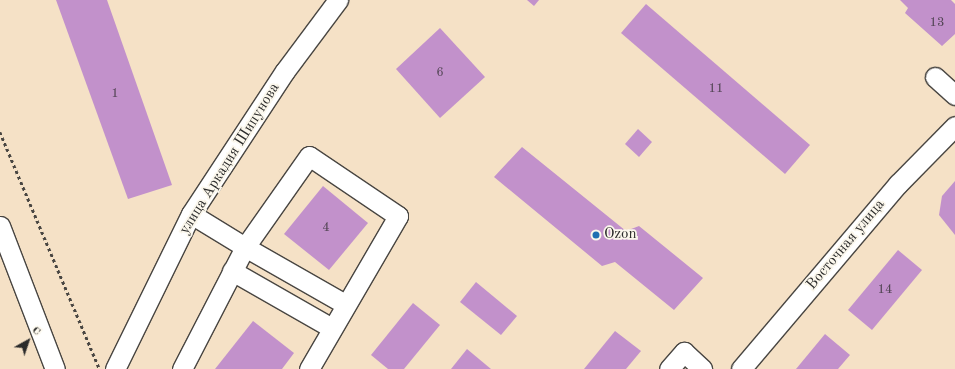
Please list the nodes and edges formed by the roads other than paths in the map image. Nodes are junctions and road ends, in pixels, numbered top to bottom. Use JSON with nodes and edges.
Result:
{"nodes":[{"id":1,"x":338,"y":0,"type":"edge"},
{"id":2,"x":935,"y":77,"type":"dead end"},
{"id":3,"x":955,"y":95,"type":"edge"},
{"id":4,"x":955,"y":126,"type":"edge"},
{"id":5,"x":191,"y":214,"type":"junction"},
{"id":6,"x":0,"y":226,"type":"edge"},
{"id":7,"x":244,"y":247,"type":"junction"},
{"id":8,"x":232,"y":271,"type":"junction"},
{"id":9,"x":345,"y":304,"type":"junction"},
{"id":10,"x":332,"y":328,"type":"junction"},
{"id":11,"x":314,"y":367,"type":"edge"},
{"id":12,"x":55,"y":369,"type":"edge"},
{"id":13,"x":115,"y":369,"type":"edge"},
{"id":14,"x":182,"y":369,"type":"edge"},
{"id":15,"x":670,"y":369,"type":"edge"},
{"id":16,"x":702,"y":369,"type":"edge"},
{"id":17,"x":741,"y":369,"type":"edge"}],
"edges":[{"from":1,"to":5,"type":"street","name":"улица Аркадия Шипунова"},
{"from":2,"to":3,"type":"street"},
{"from":4,"to":17,"type":"street","name":"Восточная улица"},
{"from":5,"to":7,"type":"street"},
{"from":5,"to":13,"type":"street","name":"улица Аркадия Шипунова"},
{"from":6,"to":12,"type":"street"},
{"from":7,"to":8,"type":"street"},
{"from":7,"to":9,"type":"street"},
{"from":7,"to":9,"type":"street"},
{"from":8,"to":10,"type":"street"},
{"from":8,"to":14,"type":"street"},
{"from":9,"to":10,"type":"street"},
{"from":10,"to":11,"type":"street"},
{"from":15,"to":16,"type":"street"}]}
